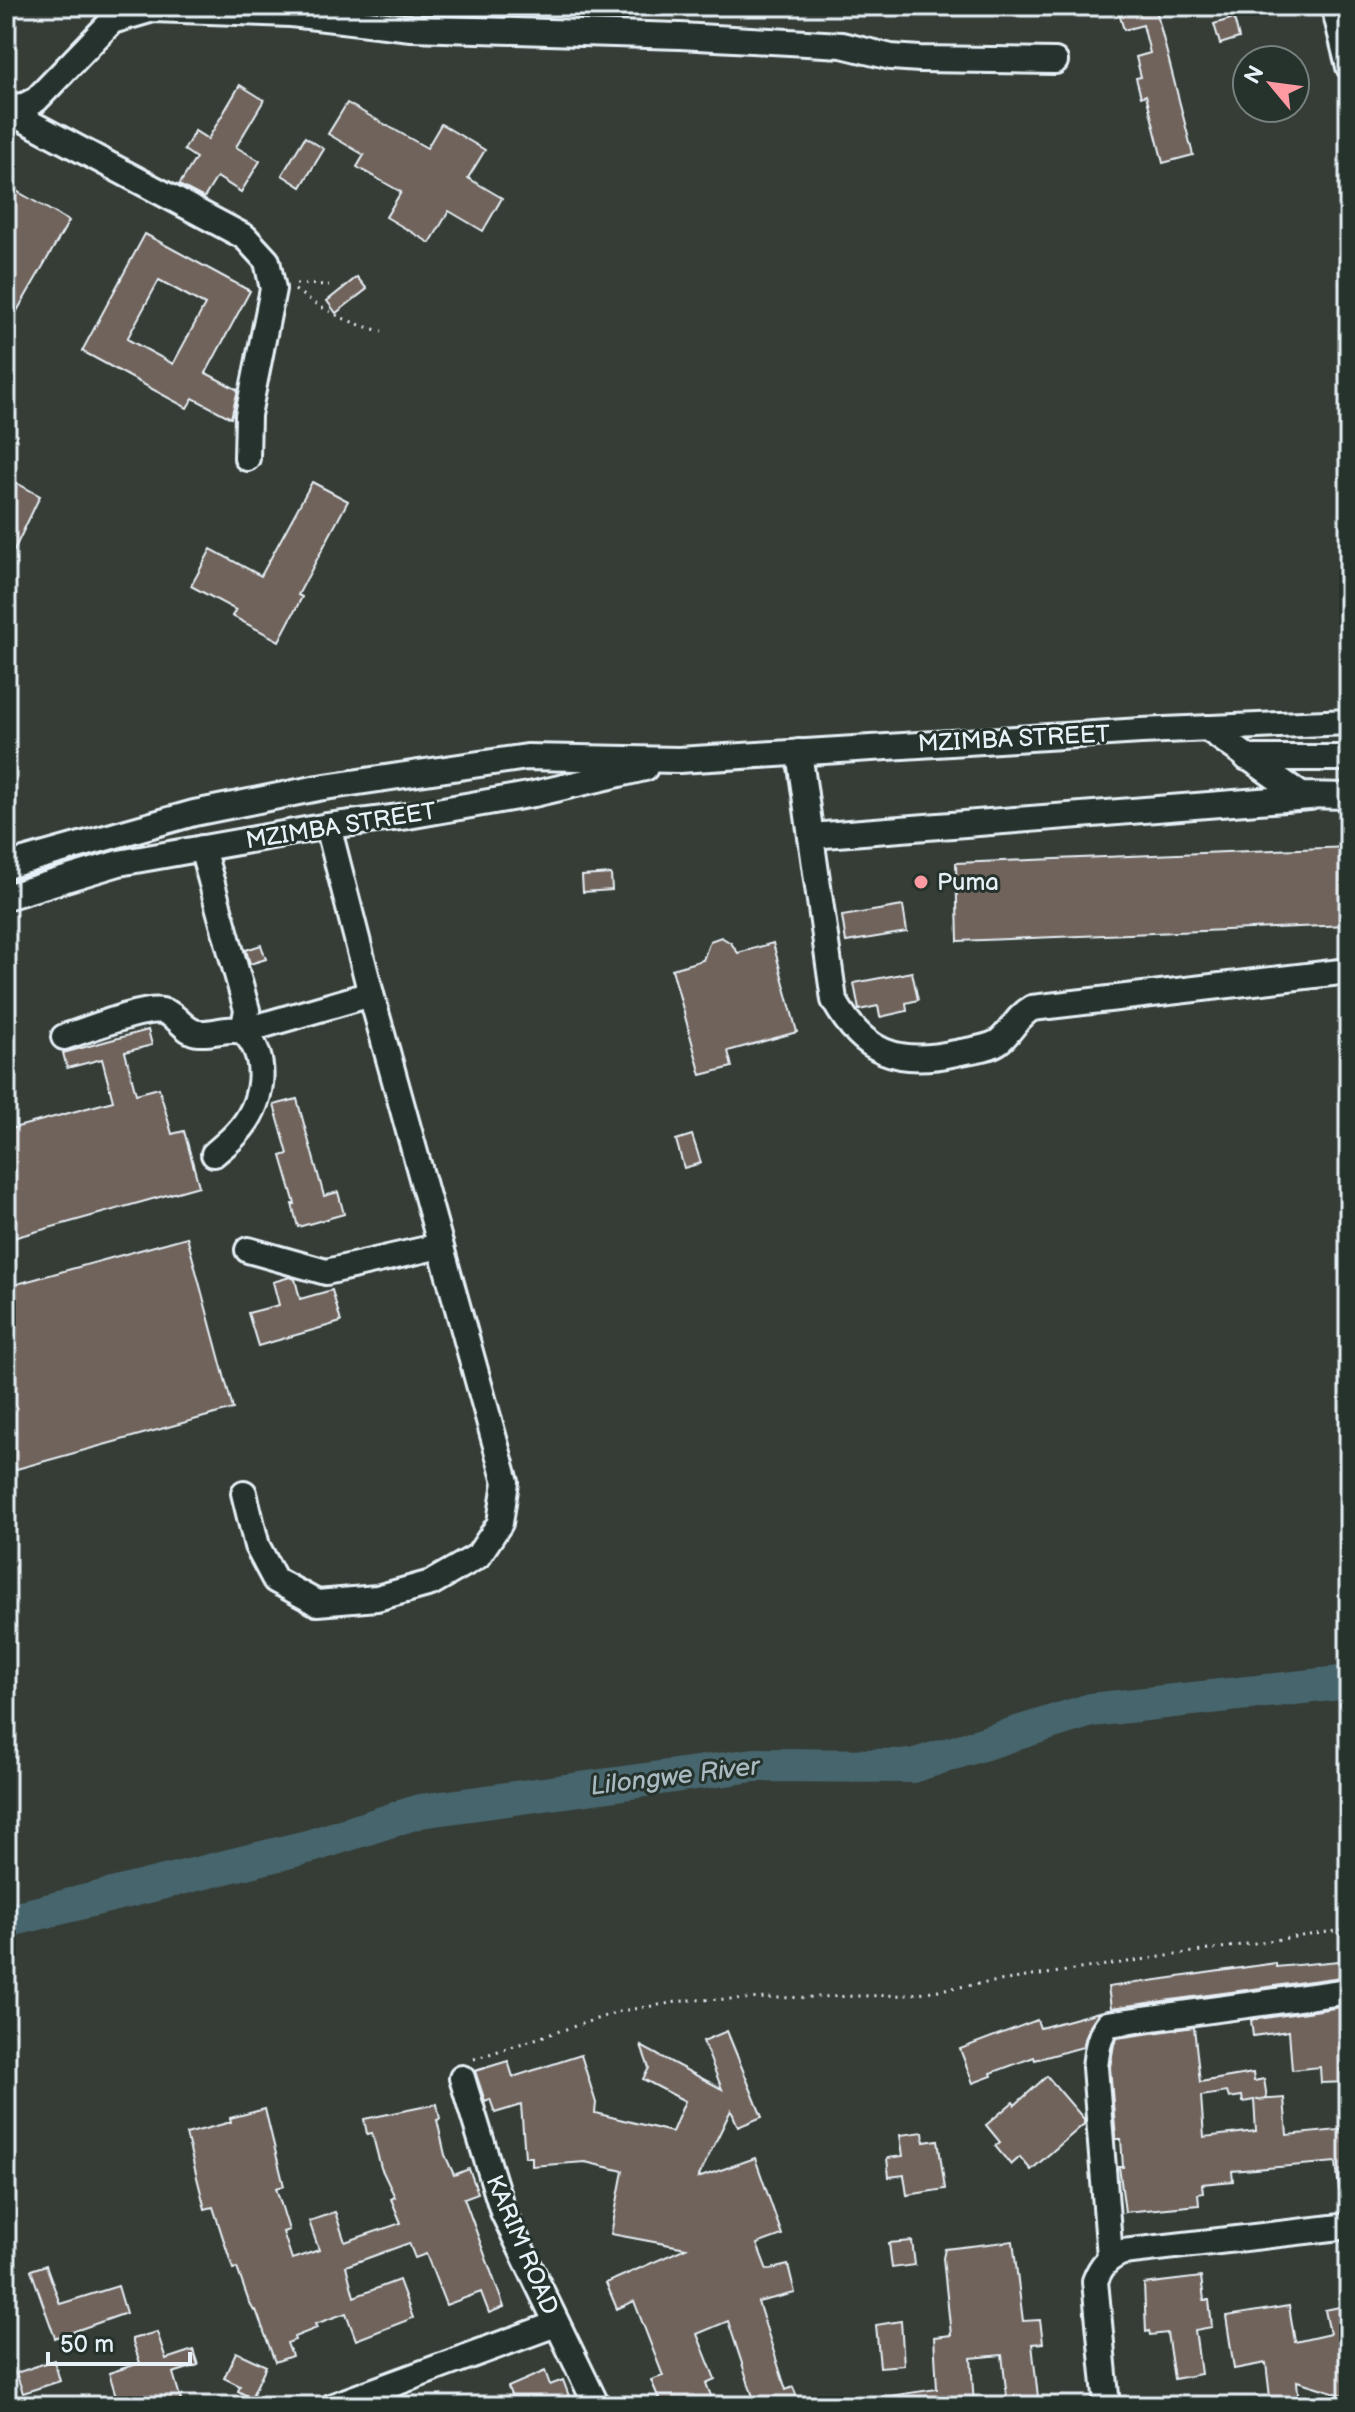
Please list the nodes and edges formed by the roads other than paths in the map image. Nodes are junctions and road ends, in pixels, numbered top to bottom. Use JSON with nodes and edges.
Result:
{"nodes":[{"id":1,"x":1334,"y":6,"type":"edge"},
{"id":2,"x":292,"y":10,"type":"edge"},
{"id":3,"x":1055,"y":61,"type":"dead end"},
{"id":4,"x":1349,"y":67,"type":"edge"},
{"id":5,"x":6,"y":109,"type":"edge"},
{"id":6,"x":247,"y":458,"type":"dead end"},
{"id":7,"x":1349,"y":722,"type":"edge"},
{"id":8,"x":1207,"y":728,"type":"junction"},
{"id":9,"x":799,"y":752,"type":"junction"},
{"id":10,"x":1247,"y":758,"type":"junction"},
{"id":11,"x":1349,"y":758,"type":"edge"},
{"id":12,"x":679,"y":760,"type":"junction"},
{"id":13,"x":1349,"y":796,"type":"edge"},
{"id":14,"x":1310,"y":797,"type":"junction"},
{"id":15,"x":328,"y":826,"type":"junction"},
{"id":16,"x":811,"y":836,"type":"junction"},
{"id":17,"x":202,"y":848,"type":"junction"},
{"id":18,"x":6,"y":866,"type":"edge"},
{"id":19,"x":6,"y":897,"type":"edge"},
{"id":20,"x":1349,"y":971,"type":"edge"},
{"id":21,"x":371,"y":994,"type":"junction"},
{"id":22,"x":243,"y":1031,"type":"junction"},
{"id":23,"x":64,"y":1037,"type":"dead end"},
{"id":24,"x":214,"y":1154,"type":"dead end"},
{"id":25,"x":440,"y":1246,"type":"junction"},
{"id":26,"x":248,"y":1250,"type":"dead end"},
{"id":27,"x":244,"y":1493,"type":"dead end"},
{"id":28,"x":1349,"y":1991,"type":"edge"},
{"id":29,"x":462,"y":2078,"type":"road end"},
{"id":30,"x":1349,"y":2226,"type":"edge"},
{"id":31,"x":1110,"y":2257,"type":"junction"},
{"id":32,"x":556,"y":2324,"type":"junction"},
{"id":33,"x":333,"y":2406,"type":"edge"},
{"id":34,"x":597,"y":2406,"type":"edge"},
{"id":35,"x":1107,"y":2406,"type":"edge"}],
"edges":[{"from":1,"to":4,"type":"street"},
{"from":2,"to":3,"type":"street"},
{"from":2,"to":5,"type":"street"},
{"from":5,"to":6,"type":"street"},
{"from":7,"to":8,"type":"street","name":"MZIMBA STREET"},
{"from":8,"to":9,"type":"street","name":"MZIMBA STREET"},
{"from":8,"to":10,"type":"street"},
{"from":9,"to":12,"type":"street","name":"MZIMBA STREET"},
{"from":9,"to":16,"type":"street"},
{"from":10,"to":11,"type":"street"},
{"from":10,"to":14,"type":"street"},
{"from":12,"to":15,"type":"street","name":"MZIMBA STREET"},
{"from":12,"to":18,"type":"street","name":"MZIMBA STREET"},
{"from":13,"to":14,"type":"street"},
{"from":14,"to":16,"type":"street"},
{"from":15,"to":17,"type":"street","name":"MZIMBA STREET"},
{"from":15,"to":21,"type":"street"},
{"from":16,"to":20,"type":"street"},
{"from":17,"to":19,"type":"street","name":"MZIMBA STREET"},
{"from":17,"to":22,"type":"street"},
{"from":21,"to":22,"type":"street"},
{"from":21,"to":25,"type":"street"},
{"from":22,"to":23,"type":"street"},
{"from":22,"to":24,"type":"street"},
{"from":25,"to":26,"type":"street"},
{"from":25,"to":27,"type":"street"},
{"from":28,"to":31,"type":"street"},
{"from":29,"to":32,"type":"street","name":"KARIM ROAD"},
{"from":30,"to":31,"type":"street"},
{"from":31,"to":35,"type":"street"},
{"from":32,"to":33,"type":"street"},
{"from":32,"to":34,"type":"street","name":"KARIM ROAD"}]}
